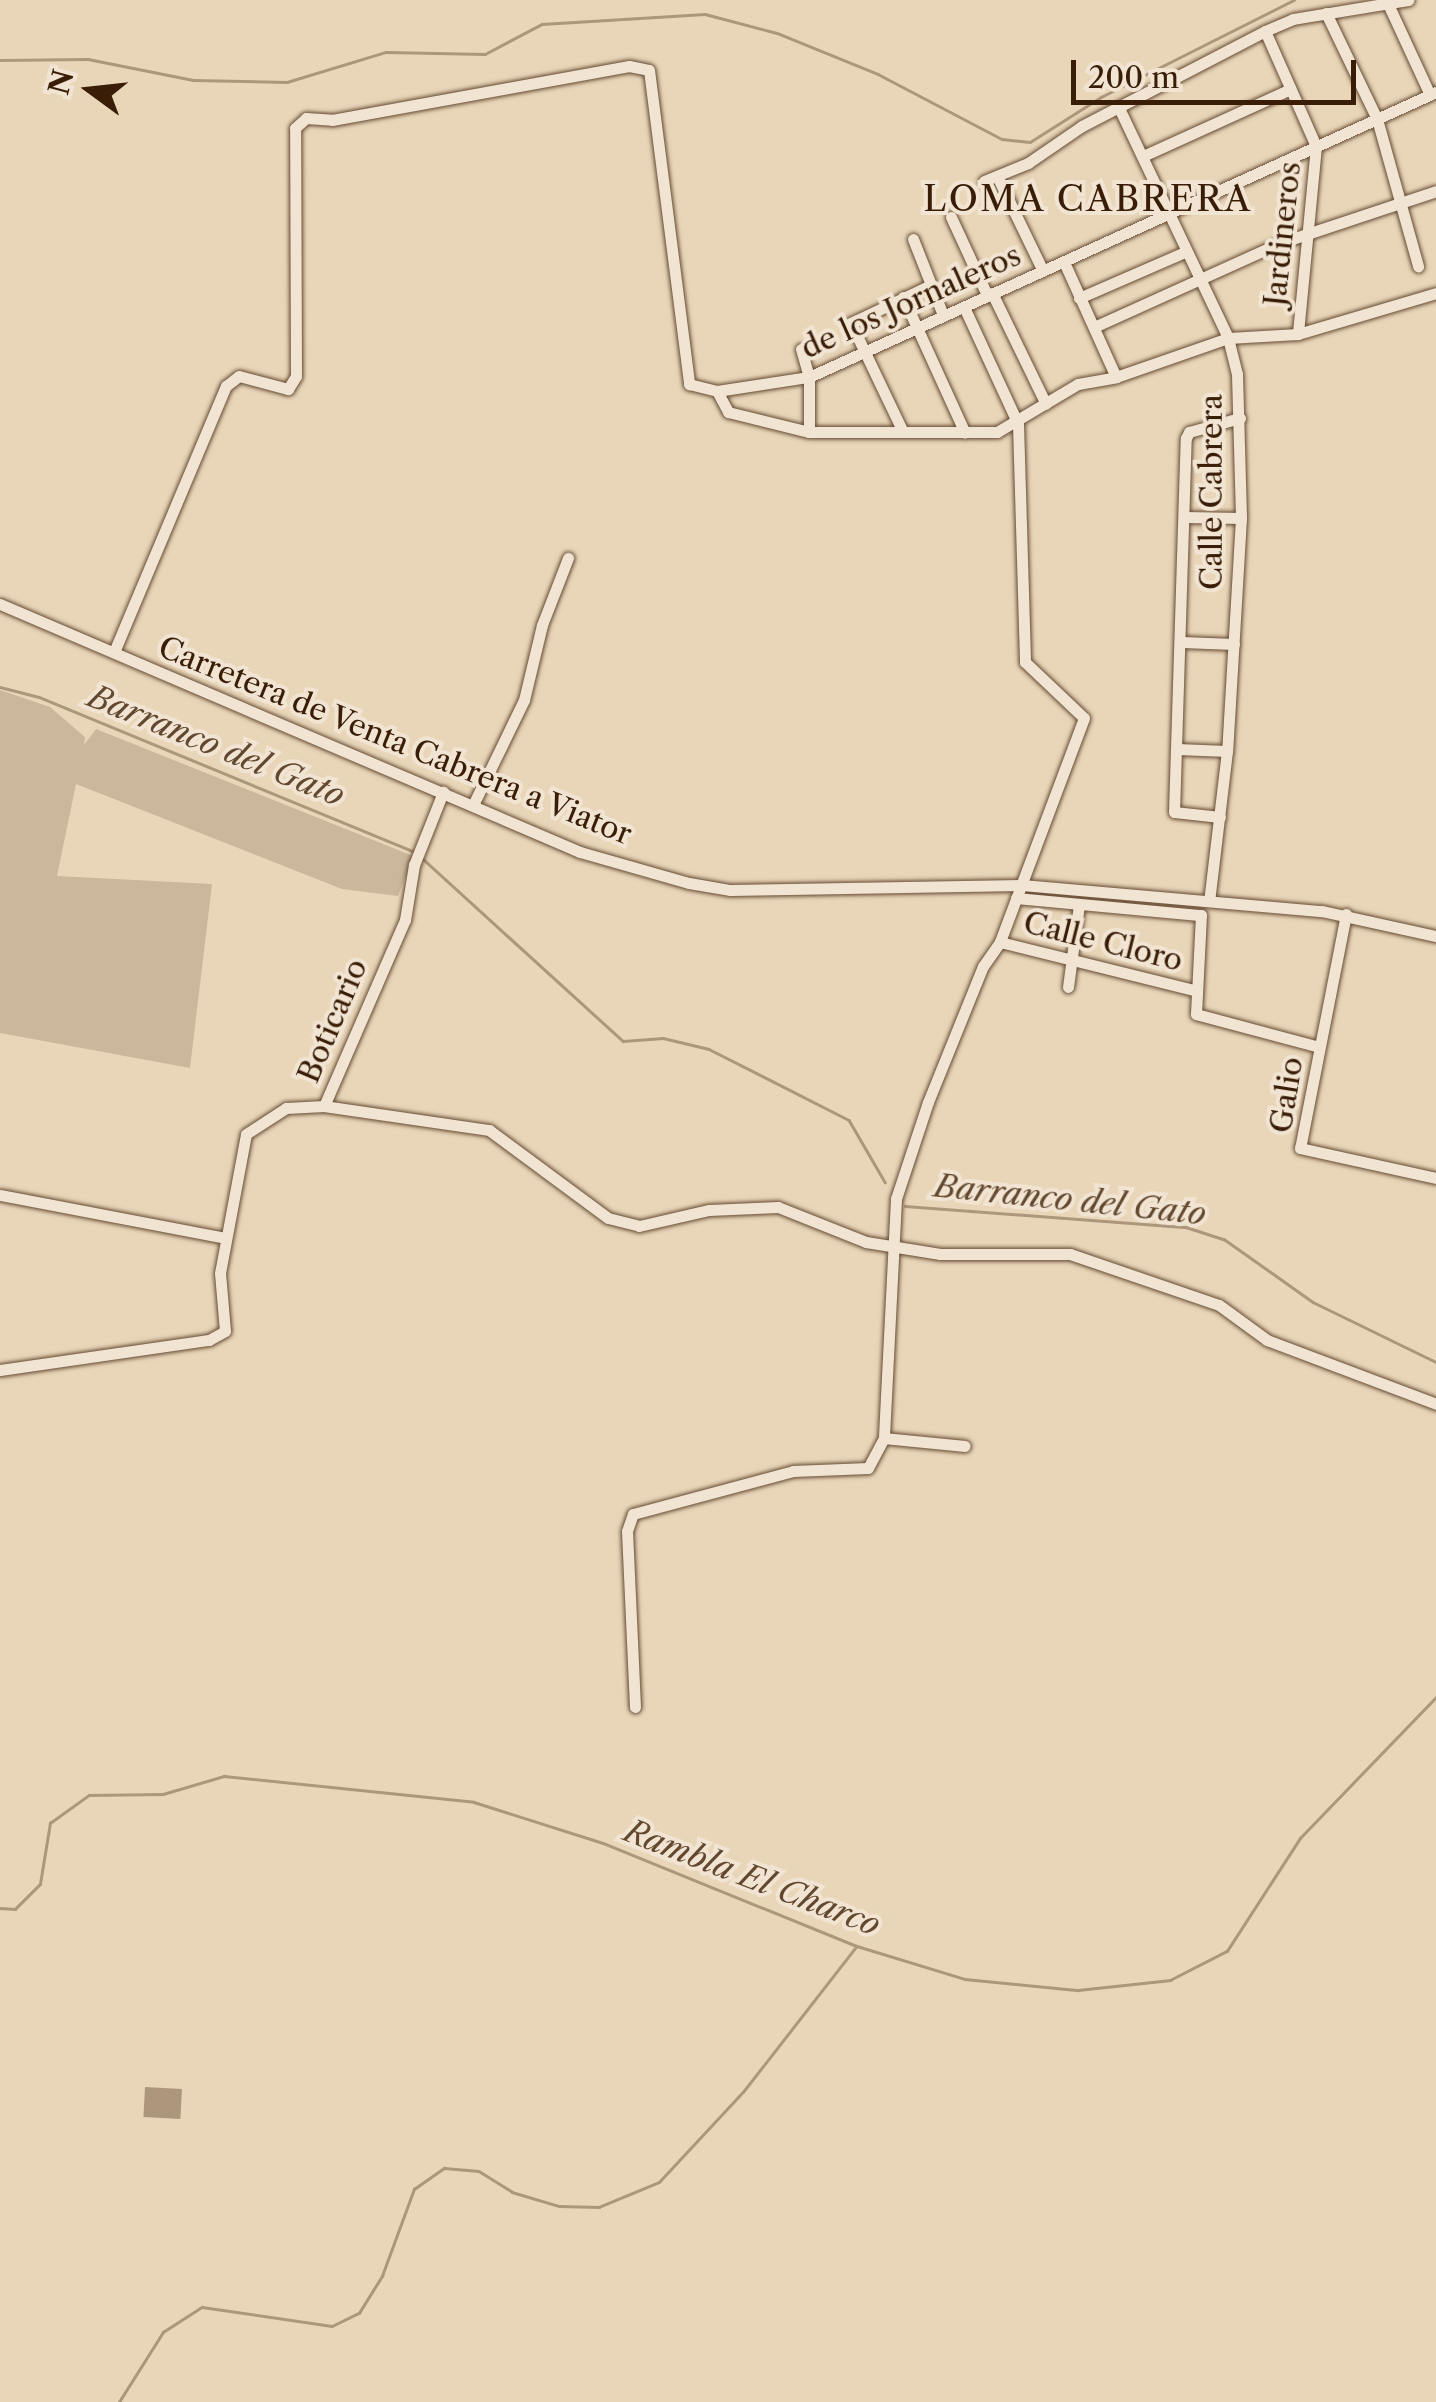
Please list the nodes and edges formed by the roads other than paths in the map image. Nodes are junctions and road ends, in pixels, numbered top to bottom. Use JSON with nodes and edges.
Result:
{"nodes":[{"id":1,"x":1408,"y":0,"type":"edge"},
{"id":2,"x":1388,"y":4,"type":"junction"},
{"id":3,"x":1326,"y":14,"type":"junction"},
{"id":4,"x":1265,"y":31,"type":"junction"},
{"id":5,"x":1291,"y":89,"type":"junction"},
{"id":6,"x":1433,"y":93,"type":"edge"},
{"id":7,"x":1119,"y":108,"type":"junction"},
{"id":8,"x":1377,"y":119,"type":"junction"},
{"id":9,"x":1316,"y":146,"type":"junction"},
{"id":10,"x":1143,"y":156,"type":"junction"},
{"id":11,"x":998,"y":178,"type":"junction"},
{"id":12,"x":984,"y":181,"type":"dead end"},
{"id":13,"x":1436,"y":190,"type":"edge"},
{"id":14,"x":1399,"y":206,"type":"junction"},
{"id":15,"x":1168,"y":212,"type":"junction"},
{"id":16,"x":951,"y":217,"type":"dead end"},
{"id":17,"x":1309,"y":236,"type":"junction"},
{"id":18,"x":912,"y":239,"type":"dead end"},
{"id":19,"x":1185,"y":252,"type":"junction"},
{"id":20,"x":1064,"y":262,"type":"junction"},
{"id":21,"x":1418,"y":266,"type":"dead end"},
{"id":22,"x":1043,"y":271,"type":"junction"},
{"id":23,"x":1197,"y":278,"type":"junction"},
{"id":24,"x":930,"y":286,"type":"junction"},
{"id":25,"x":1436,"y":292,"type":"edge"},
{"id":26,"x":989,"y":294,"type":"junction"},
{"id":27,"x":903,"y":297,"type":"junction"},
{"id":28,"x":1080,"y":298,"type":"junction"},
{"id":29,"x":964,"y":307,"type":"junction"},
{"id":30,"x":943,"y":315,"type":"junction"},
{"id":31,"x":918,"y":328,"type":"junction"},
{"id":32,"x":1094,"y":328,"type":"junction"},
{"id":33,"x":1298,"y":334,"type":"junction"},
{"id":34,"x":1228,"y":338,"type":"junction"},
{"id":35,"x":801,"y":350,"type":"dead end"},
{"id":36,"x":864,"y":352,"type":"junction"},
{"id":37,"x":809,"y":377,"type":"junction"},
{"id":38,"x":1116,"y":377,"type":"junction"},
{"id":39,"x":718,"y":392,"type":"junction"},
{"id":40,"x":1046,"y":404,"type":"junction"},
{"id":41,"x":1240,"y":418,"type":"junction"},
{"id":42,"x":1018,"y":424,"type":"junction"},
{"id":43,"x":810,"y":432,"type":"junction"},
{"id":44,"x":902,"y":432,"type":"junction"},
{"id":45,"x":965,"y":433,"type":"junction"},
{"id":46,"x":1184,"y":517,"type":"junction"},
{"id":47,"x":1241,"y":518,"type":"junction"},
{"id":48,"x":568,"y":558,"type":"dead end"},
{"id":49,"x":0,"y":604,"type":"edge"},
{"id":50,"x":1182,"y":642,"type":"junction"},
{"id":51,"x":1234,"y":644,"type":"junction"},
{"id":52,"x":114,"y":652,"type":"junction"},
{"id":53,"x":1176,"y":749,"type":"junction"},
{"id":54,"x":1227,"y":751,"type":"junction"},
{"id":55,"x":444,"y":792,"type":"junction"},
{"id":56,"x":473,"y":806,"type":"junction"},
{"id":57,"x":1220,"y":817,"type":"junction"},
{"id":58,"x":1022,"y":885,"type":"junction"},
{"id":59,"x":1016,"y":898,"type":"junction"},
{"id":60,"x":1210,"y":901,"type":"junction"},
{"id":61,"x":1080,"y":904,"type":"junction"},
{"id":62,"x":1346,"y":914,"type":"junction"},
{"id":63,"x":1436,"y":936,"type":"edge"},
{"id":64,"x":1000,"y":942,"type":"junction"},
{"id":65,"x":1072,"y":961,"type":"junction"},
{"id":66,"x":1068,"y":986,"type":"dead end"},
{"id":67,"x":1194,"y":990,"type":"junction"},
{"id":68,"x":1320,"y":1047,"type":"junction"},
{"id":69,"x":324,"y":1106,"type":"junction"},
{"id":70,"x":1436,"y":1178,"type":"edge"},
{"id":71,"x":0,"y":1195,"type":"edge"},
{"id":72,"x":226,"y":1238,"type":"junction"},
{"id":73,"x":897,"y":1243,"type":"junction"},
{"id":74,"x":0,"y":1370,"type":"edge"},
{"id":75,"x":1436,"y":1404,"type":"edge"},
{"id":76,"x":884,"y":1438,"type":"junction"},
{"id":77,"x":965,"y":1446,"type":"dead end"},
{"id":78,"x":634,"y":1707,"type":"dead end"}],
"edges":[{"from":1,"to":2,"type":"street"},
{"from":2,"to":3,"type":"street"},
{"from":2,"to":6,"type":"street"},
{"from":3,"to":4,"type":"street"},
{"from":3,"to":8,"type":"street"},
{"from":4,"to":5,"type":"street","name":"Jardineros"},
{"from":4,"to":7,"type":"street"},
{"from":5,"to":9,"type":"street","name":"Jardineros"},
{"from":5,"to":10,"type":"street"},
{"from":6,"to":8,"type":"street"},
{"from":7,"to":10,"type":"street","name":"Calle Cabrera"},
{"from":7,"to":11,"type":"street"},
{"from":8,"to":9,"type":"street"},
{"from":8,"to":14,"type":"street"},
{"from":9,"to":15,"type":"street"},
{"from":9,"to":17,"type":"street","name":"Jardineros"},
{"from":10,"to":15,"type":"street","name":"Calle Cabrera"},
{"from":11,"to":12,"type":"street"},
{"from":11,"to":22,"type":"street"},
{"from":13,"to":14,"type":"street"},
{"from":14,"to":17,"type":"street"},
{"from":14,"to":21,"type":"street"},
{"from":15,"to":19,"type":"street","name":"Calle Cabrera"},
{"from":15,"to":20,"type":"street","name":"de los Jornaleros"},
{"from":16,"to":26,"type":"street"},
{"from":17,"to":23,"type":"street"},
{"from":17,"to":33,"type":"street","name":"Jardineros"},
{"from":18,"to":24,"type":"street"},
{"from":19,"to":23,"type":"street","name":"Calle Cabrera"},
{"from":19,"to":28,"type":"street"},
{"from":20,"to":22,"type":"street","name":"de los Jornaleros"},
{"from":20,"to":28,"type":"street"},
{"from":22,"to":26,"type":"street","name":"de los Jornaleros"},
{"from":23,"to":32,"type":"street"},
{"from":23,"to":34,"type":"street","name":"Calle Cabrera"},
{"from":24,"to":27,"type":"street"},
{"from":24,"to":30,"type":"street"},
{"from":25,"to":33,"type":"street"},
{"from":26,"to":29,"type":"street","name":"de los Jornaleros"},
{"from":26,"to":40,"type":"street"},
{"from":27,"to":31,"type":"street"},
{"from":27,"to":36,"type":"street"},
{"from":28,"to":32,"type":"street"},
{"from":29,"to":30,"type":"street","name":"de los Jornaleros"},
{"from":29,"to":42,"type":"street"},
{"from":30,"to":31,"type":"street","name":"de los Jornaleros"},
{"from":31,"to":36,"type":"street","name":"de los Jornaleros"},
{"from":31,"to":45,"type":"street"},
{"from":32,"to":38,"type":"street"},
{"from":33,"to":34,"type":"street"},
{"from":34,"to":38,"type":"street"},
{"from":34,"to":41,"type":"street","name":"Calle Cabrera"},
{"from":35,"to":37,"type":"street"},
{"from":36,"to":37,"type":"street","name":"de los Jornaleros"},
{"from":36,"to":44,"type":"street"},
{"from":37,"to":39,"type":"street","name":"de los Jornaleros"},
{"from":37,"to":43,"type":"street"},
{"from":38,"to":40,"type":"street"},
{"from":39,"to":43,"type":"street"},
{"from":39,"to":52,"type":"street"},
{"from":40,"to":42,"type":"street"},
{"from":41,"to":46,"type":"street"},
{"from":41,"to":47,"type":"street","name":"Calle Cabrera"},
{"from":42,"to":45,"type":"street"},
{"from":42,"to":58,"type":"street"},
{"from":43,"to":44,"type":"street"},
{"from":44,"to":45,"type":"street"},
{"from":46,"to":47,"type":"street"},
{"from":46,"to":50,"type":"street"},
{"from":47,"to":51,"type":"street","name":"Calle Cabrera"},
{"from":48,"to":56,"type":"street"},
{"from":49,"to":52,"type":"street","name":"Carretera de Venta Cabrera a Viator"},
{"from":50,"to":51,"type":"street"},
{"from":50,"to":53,"type":"street"},
{"from":51,"to":54,"type":"street","name":"Calle Cabrera"},
{"from":52,"to":55,"type":"street","name":"Carretera de Venta Cabrera a Viator"},
{"from":53,"to":54,"type":"street"},
{"from":53,"to":57,"type":"street"},
{"from":54,"to":57,"type":"street","name":"Calle Cabrera"},
{"from":55,"to":56,"type":"street","name":"Carretera de Venta Cabrera a Viator"},
{"from":55,"to":69,"type":"street","name":"Boticario"},
{"from":56,"to":58,"type":"street","name":"Carretera de Venta Cabrera a Viator"},
{"from":57,"to":60,"type":"street","name":"Calle Cabrera"},
{"from":58,"to":59,"type":"street"},
{"from":58,"to":60,"type":"street","name":"Carretera de Venta Cabrera a Viator"},
{"from":59,"to":61,"type":"street"},
{"from":59,"to":64,"type":"street"},
{"from":60,"to":62,"type":"street","name":"Carretera de Venta Cabrera a Viator"},
{"from":61,"to":65,"type":"street"},
{"from":61,"to":67,"type":"street"},
{"from":62,"to":63,"type":"street","name":"Carretera de Venta Cabrera a Viator"},
{"from":62,"to":68,"type":"street","name":"Galio"},
{"from":64,"to":65,"type":"street","name":"Calle Cloro"},
{"from":64,"to":73,"type":"street"},
{"from":65,"to":66,"type":"street"},
{"from":65,"to":67,"type":"street","name":"Calle Cloro"},
{"from":67,"to":68,"type":"street"},
{"from":68,"to":70,"type":"street","name":"Galio"},
{"from":69,"to":72,"type":"street","name":"Boticario"},
{"from":69,"to":73,"type":"street"},
{"from":71,"to":72,"type":"street"},
{"from":72,"to":74,"type":"street","name":"Boticario"},
{"from":73,"to":75,"type":"street"},
{"from":73,"to":76,"type":"street"},
{"from":76,"to":77,"type":"street"},
{"from":76,"to":78,"type":"street"}]}
